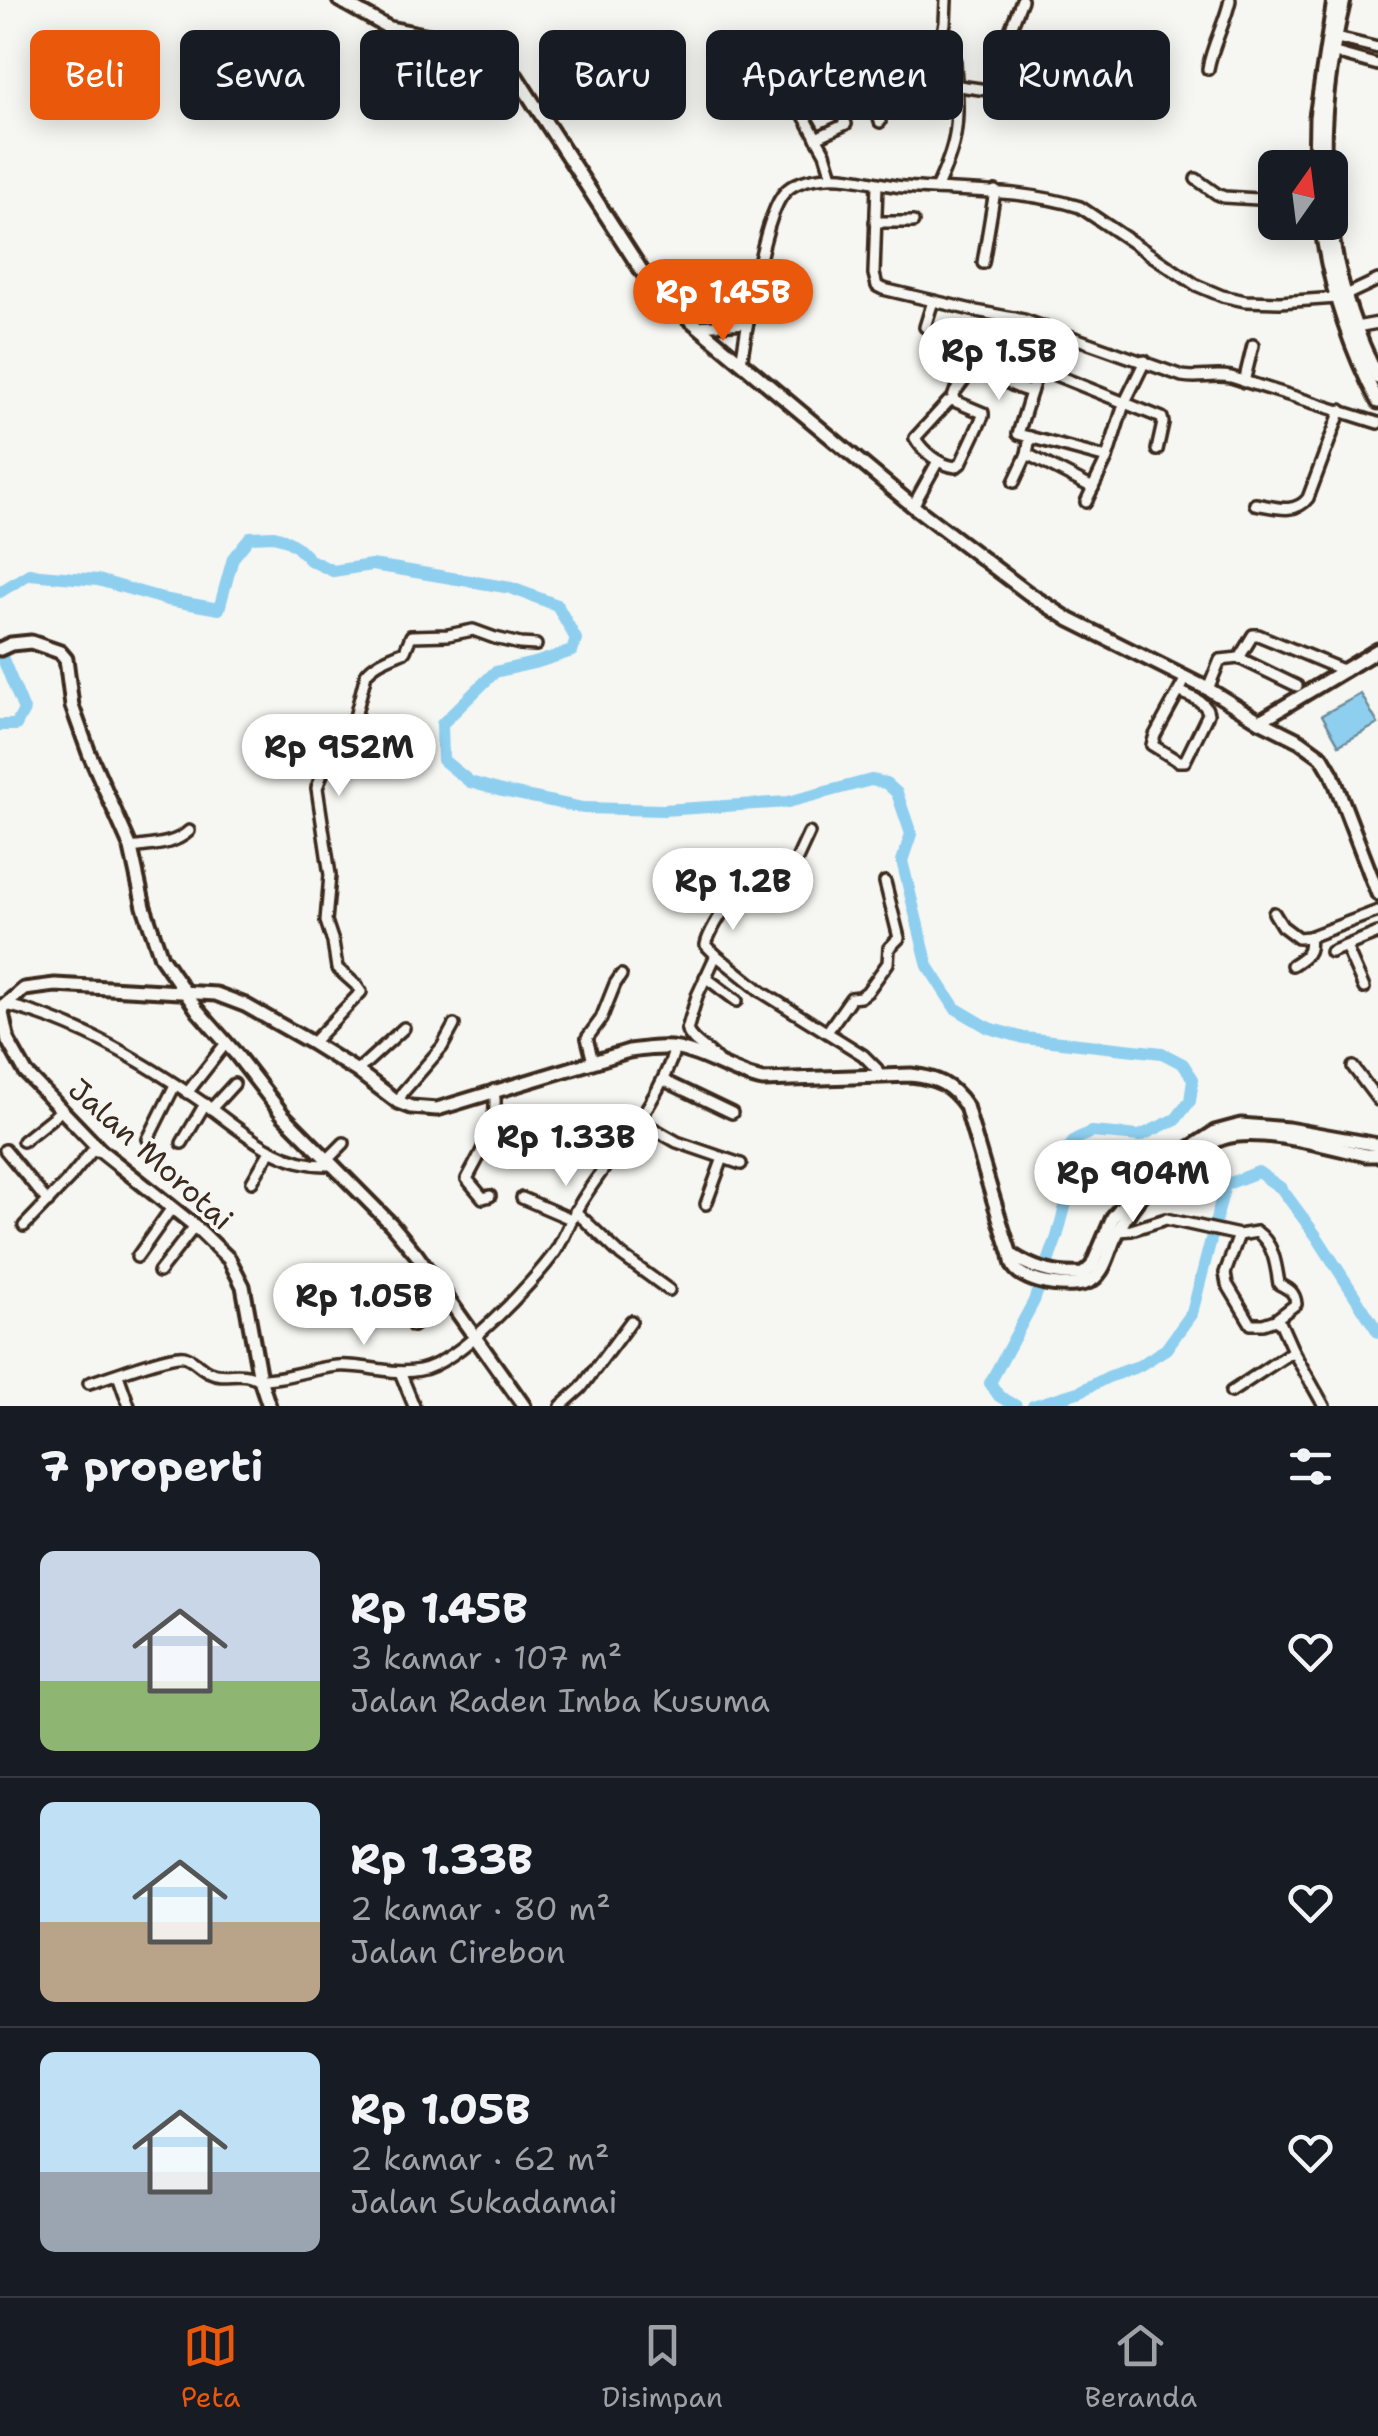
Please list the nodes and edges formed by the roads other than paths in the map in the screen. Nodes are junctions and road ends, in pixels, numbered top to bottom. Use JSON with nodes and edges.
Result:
{"nodes":[{"id":1,"x":339,"y":0,"type":"edge"},
{"id":2,"x":946,"y":0,"type":"edge"},
{"id":3,"x":1022,"y":0,"type":"edge"},
{"id":4,"x":1230,"y":0,"type":"edge"},
{"id":5,"x":1334,"y":0,"type":"edge"},
{"id":6,"x":1344,"y":0,"type":"edge"},
{"id":7,"x":943,"y":30,"type":"edge"},
{"id":8,"x":1337,"y":38,"type":"junction"},
{"id":9,"x":1330,"y":51,"type":"junction"},
{"id":10,"x":1378,"y":51,"type":"edge"},
{"id":11,"x":1378,"y":64,"type":"edge"},
{"id":12,"x":1208,"y":69,"type":"dead end"},
{"id":13,"x":963,"y":88,"type":"edge"},
{"id":14,"x":955,"y":120,"type":"edge"},
{"id":15,"x":816,"y":138,"type":"junction"},
{"id":16,"x":1319,"y":148,"type":"edge"},
{"id":17,"x":832,"y":176,"type":"junction"},
{"id":18,"x":1196,"y":178,"type":"dead end"},
{"id":19,"x":877,"y":184,"type":"junction"},
{"id":20,"x":936,"y":189,"type":"junction"},
{"id":21,"x":995,"y":191,"type":"junction"},
{"id":22,"x":1258,"y":199,"type":"edge"},
{"id":23,"x":875,"y":222,"type":"junction"},
{"id":24,"x":913,"y":222,"type":"dead end"},
{"id":25,"x":1330,"y":240,"type":"edge"},
{"id":26,"x":982,"y":263,"type":"dead end"},
{"id":27,"x":1378,"y":280,"type":"edge"},
{"id":28,"x":1341,"y":296,"type":"junction"},
{"id":29,"x":933,"y":301,"type":"junction"},
{"id":30,"x":1014,"y":318,"type":"junction"},
{"id":31,"x":748,"y":323,"type":"junction"},
{"id":32,"x":1351,"y":323,"type":"junction"},
{"id":33,"x":1378,"y":323,"type":"edge"},
{"id":34,"x":695,"y":326,"type":"junction"},
{"id":35,"x":925,"y":327,"type":"dead end"},
{"id":36,"x":1252,"y":345,"type":"dead end"},
{"id":37,"x":996,"y":358,"type":"dead end"},
{"id":38,"x":1145,"y":361,"type":"junction"},
{"id":39,"x":741,"y":363,"type":"junction"},
{"id":40,"x":1378,"y":378,"type":"edge"},
{"id":41,"x":1244,"y":382,"type":"junction"},
{"id":42,"x":1031,"y":392,"type":"junction"},
{"id":43,"x":952,"y":400,"type":"junction"},
{"id":44,"x":1378,"y":402,"type":"edge"},
{"id":45,"x":1124,"y":404,"type":"junction"},
{"id":46,"x":1340,"y":410,"type":"junction"},
{"id":47,"x":1378,"y":423,"type":"edge"},
{"id":48,"x":1030,"y":438,"type":"junction"},
{"id":49,"x":1157,"y":450,"type":"dead end"},
{"id":50,"x":1027,"y":454,"type":"junction"},
{"id":51,"x":1106,"y":458,"type":"junction"},
{"id":52,"x":938,"y":461,"type":"junction"},
{"id":53,"x":1014,"y":482,"type":"dead end"},
{"id":54,"x":1093,"y":488,"type":"junction"},
{"id":55,"x":1086,"y":502,"type":"dead end"},
{"id":56,"x":1256,"y":504,"type":"dead end"},
{"id":57,"x":913,"y":506,"type":"junction"},
{"id":58,"x":536,"y":645,"type":"dead end"},
{"id":59,"x":5,"y":647,"type":"edge"},
{"id":60,"x":1378,"y":650,"type":"edge"},
{"id":61,"x":1239,"y":658,"type":"junction"},
{"id":62,"x":1345,"y":671,"type":"junction"},
{"id":63,"x":1182,"y":686,"type":"junction"},
{"id":64,"x":1297,"y":686,"type":"dead end"},
{"id":65,"x":1208,"y":690,"type":"junction"},
{"id":66,"x":1280,"y":710,"type":"junction"},
{"id":67,"x":1260,"y":721,"type":"junction"},
{"id":68,"x":1290,"y":735,"type":"junction"},
{"id":69,"x":189,"y":830,"type":"dead end"},
{"id":70,"x":809,"y":833,"type":"dead end"},
{"id":71,"x":132,"y":848,"type":"junction"},
{"id":72,"x":1373,"y":865,"type":"edge"},
{"id":73,"x":885,"y":882,"type":"dead end"},
{"id":74,"x":1378,"y":894,"type":"edge"},
{"id":75,"x":1378,"y":911,"type":"edge"},
{"id":76,"x":1274,"y":913,"type":"dead end"},
{"id":77,"x":1378,"y":933,"type":"edge"},
{"id":78,"x":1309,"y":936,"type":"junction"},
{"id":79,"x":1346,"y":947,"type":"junction"},
{"id":80,"x":1331,"y":952,"type":"dead end"},
{"id":81,"x":716,"y":955,"type":"junction"},
{"id":82,"x":1292,"y":965,"type":"dead end"},
{"id":83,"x":621,"y":975,"type":"dead end"},
{"id":84,"x":705,"y":978,"type":"junction"},
{"id":85,"x":1364,"y":988,"type":"dead end"},
{"id":86,"x":184,"y":992,"type":"junction"},
{"id":87,"x":737,"y":1001,"type":"dead end"},
{"id":88,"x":3,"y":1004,"type":"edge"},
{"id":89,"x":454,"y":1025,"type":"dead end"},
{"id":90,"x":404,"y":1028,"type":"dead end"},
{"id":91,"x":827,"y":1032,"type":"junction"},
{"id":92,"x":312,"y":1043,"type":"junction"},
{"id":93,"x":222,"y":1047,"type":"dead end"},
{"id":94,"x":675,"y":1048,"type":"junction"},
{"id":95,"x":593,"y":1062,"type":"junction"},
{"id":96,"x":720,"y":1066,"type":"junction"},
{"id":97,"x":1353,"y":1068,"type":"dead end"},
{"id":98,"x":357,"y":1071,"type":"junction"},
{"id":99,"x":879,"y":1076,"type":"junction"},
{"id":100,"x":663,"y":1080,"type":"junction"},
{"id":101,"x":234,"y":1084,"type":"dead end"},
{"id":102,"x":175,"y":1085,"type":"junction"},
{"id":103,"x":494,"y":1090,"type":"junction"},
{"id":104,"x":187,"y":1092,"type":"junction"},
{"id":105,"x":1378,"y":1100,"type":"edge"},
{"id":106,"x":398,"y":1102,"type":"junction"},
{"id":107,"x":208,"y":1107,"type":"junction"},
{"id":108,"x":62,"y":1110,"type":"junction"},
{"id":109,"x":732,"y":1113,"type":"dead end"},
{"id":110,"x":640,"y":1120,"type":"junction"},
{"id":111,"x":148,"y":1138,"type":"dead end"},
{"id":112,"x":22,"y":1141,"type":"dead end"},
{"id":113,"x":182,"y":1143,"type":"dead end"},
{"id":114,"x":344,"y":1143,"type":"dead end"},
{"id":115,"x":1378,"y":1145,"type":"edge"},
{"id":116,"x":5,"y":1150,"type":"dead end"},
{"id":117,"x":101,"y":1150,"type":"junction"},
{"id":118,"x":270,"y":1151,"type":"junction"},
{"id":119,"x":1378,"y":1155,"type":"edge"},
{"id":120,"x":723,"y":1158,"type":"junction"},
{"id":121,"x":329,"y":1162,"type":"junction"},
{"id":122,"x":741,"y":1164,"type":"dead end"},
{"id":123,"x":252,"y":1182,"type":"dead end"},
{"id":124,"x":490,"y":1196,"type":"dead end"},
{"id":125,"x":522,"y":1198,"type":"dead end"},
{"id":126,"x":48,"y":1202,"type":"junction"},
{"id":127,"x":706,"y":1204,"type":"dead end"},
{"id":128,"x":172,"y":1209,"type":"junction"},
{"id":129,"x":573,"y":1215,"type":"junction"},
{"id":130,"x":24,"y":1226,"type":"dead end"},
{"id":131,"x":194,"y":1226,"type":"junction"},
{"id":132,"x":1119,"y":1231,"type":"junction"},
{"id":133,"x":1234,"y":1234,"type":"junction"},
{"id":134,"x":137,"y":1257,"type":"dead end"},
{"id":135,"x":159,"y":1272,"type":"dead end"},
{"id":136,"x":1060,"y":1280,"type":"junction"},
{"id":137,"x":669,"y":1290,"type":"dead end"},
{"id":138,"x":446,"y":1298,"type":"junction"},
{"id":139,"x":1276,"y":1320,"type":"junction"},
{"id":140,"x":631,"y":1321,"type":"dead end"},
{"id":141,"x":413,"y":1326,"type":"dead end"},
{"id":142,"x":475,"y":1338,"type":"junction"},
{"id":143,"x":1293,"y":1352,"type":"junction"},
{"id":144,"x":400,"y":1372,"type":"junction"},
{"id":145,"x":118,"y":1375,"type":"junction"},
{"id":146,"x":260,"y":1379,"type":"junction"},
{"id":147,"x":89,"y":1383,"type":"dead end"},
{"id":148,"x":1231,"y":1392,"type":"dead end"},
{"id":149,"x":129,"y":1406,"type":"edge"},
{"id":150,"x":269,"y":1406,"type":"edge"},
{"id":151,"x":414,"y":1406,"type":"edge"},
{"id":152,"x":524,"y":1406,"type":"edge"},
{"id":153,"x":560,"y":1406,"type":"edge"},
{"id":154,"x":1324,"y":1406,"type":"edge"}],
"edges":[{"from":1,"to":34,"type":"street"},
{"from":2,"to":7,"type":"street"},
{"from":3,"to":13,"type":"street"},
{"from":4,"to":12,"type":"street"},
{"from":5,"to":9,"type":"street"},
{"from":6,"to":8,"type":"street"},
{"from":8,"to":9,"type":"street"},
{"from":8,"to":10,"type":"street"},
{"from":9,"to":11,"type":"street"},
{"from":9,"to":16,"type":"street"},
{"from":10,"to":11,"type":"street"},
{"from":14,"to":20,"type":"street"},
{"from":15,"to":15,"type":"street"},
{"from":15,"to":17,"type":"street"},
{"from":17,"to":19,"type":"street"},
{"from":17,"to":31,"type":"street"},
{"from":18,"to":22,"type":"street"},
{"from":19,"to":20,"type":"street"},
{"from":19,"to":23,"type":"street"},
{"from":20,"to":21,"type":"street"},
{"from":21,"to":26,"type":"street"},
{"from":21,"to":28,"type":"street"},
{"from":23,"to":24,"type":"street"},
{"from":23,"to":29,"type":"street"},
{"from":25,"to":28,"type":"street"},
{"from":27,"to":28,"type":"street"},
{"from":28,"to":32,"type":"street"},
{"from":29,"to":30,"type":"street"},
{"from":29,"to":35,"type":"street"},
{"from":30,"to":37,"type":"street"},
{"from":30,"to":38,"type":"street"},
{"from":31,"to":34,"type":"street"},
{"from":31,"to":39,"type":"street"},
{"from":32,"to":33,"type":"street"},
{"from":32,"to":40,"type":"street"},
{"from":32,"to":44,"type":"street"},
{"from":34,"to":39,"type":"street"},
{"from":36,"to":41,"type":"street"},
{"from":38,"to":41,"type":"street"},
{"from":38,"to":45,"type":"street"},
{"from":39,"to":57,"type":"street"},
{"from":41,"to":46,"type":"street"},
{"from":42,"to":43,"type":"street"},
{"from":42,"to":45,"type":"street"},
{"from":42,"to":48,"type":"street"},
{"from":43,"to":52,"type":"street"},
{"from":43,"to":52,"type":"street"},
{"from":45,"to":49,"type":"street"},
{"from":45,"to":51,"type":"street"},
{"from":46,"to":47,"type":"street"},
{"from":46,"to":56,"type":"street"},
{"from":48,"to":50,"type":"street"},
{"from":48,"to":51,"type":"street"},
{"from":50,"to":53,"type":"street"},
{"from":50,"to":54,"type":"street"},
{"from":51,"to":54,"type":"street"},
{"from":52,"to":57,"type":"street"},
{"from":54,"to":55,"type":"street"},
{"from":57,"to":63,"type":"street"},
{"from":58,"to":92,"type":"street"},
{"from":59,"to":71,"type":"street"},
{"from":60,"to":62,"type":"street"},
{"from":61,"to":62,"type":"street"},
{"from":61,"to":64,"type":"street"},
{"from":61,"to":65,"type":"street"},
{"from":62,"to":66,"type":"street"},
{"from":63,"to":63,"type":"street"},
{"from":63,"to":65,"type":"street"},
{"from":65,"to":67,"type":"street"},
{"from":66,"to":67,"type":"street"},
{"from":66,"to":68,"type":"street"},
{"from":67,"to":68,"type":"street"},
{"from":68,"to":72,"type":"street"},
{"from":69,"to":71,"type":"street"},
{"from":70,"to":81,"type":"street"},
{"from":71,"to":86,"type":"street"},
{"from":72,"to":74,"type":"street"},
{"from":73,"to":91,"type":"street"},
{"from":75,"to":78,"type":"street"},
{"from":76,"to":78,"type":"street"},
{"from":77,"to":79,"type":"street"},
{"from":78,"to":82,"type":"street"},
{"from":79,"to":80,"type":"street"},
{"from":79,"to":85,"type":"street"},
{"from":81,"to":84,"type":"street"},
{"from":81,"to":91,"type":"street"},
{"from":83,"to":95,"type":"street"},
{"from":84,"to":87,"type":"street"},
{"from":84,"to":96,"type":"street"},
{"from":86,"to":88,"type":"street"},
{"from":86,"to":92,"type":"street"},
{"from":86,"to":121,"type":"street"},
{"from":88,"to":102,"type":"street"},
{"from":88,"to":108,"type":"street","name":"Jalan Morotai"},
{"from":89,"to":106,"type":"street"},
{"from":90,"to":98,"type":"street"},
{"from":91,"to":99,"type":"street"},
{"from":92,"to":98,"type":"street"},
{"from":93,"to":104,"type":"street"},
{"from":94,"to":95,"type":"street"},
{"from":94,"to":96,"type":"street"},
{"from":94,"to":100,"type":"street"},
{"from":95,"to":103,"type":"street"},
{"from":96,"to":99,"type":"street"},
{"from":97,"to":105,"type":"street"},
{"from":98,"to":106,"type":"street"},
{"from":99,"to":136,"type":"street"},
{"from":100,"to":109,"type":"street"},
{"from":100,"to":110,"type":"street"},
{"from":101,"to":107,"type":"street"},
{"from":102,"to":104,"type":"street"},
{"from":102,"to":111,"type":"street"},
{"from":103,"to":106,"type":"street"},
{"from":103,"to":124,"type":"street"},
{"from":104,"to":107,"type":"street"},
{"from":107,"to":113,"type":"street"},
{"from":107,"to":118,"type":"street"},
{"from":108,"to":112,"type":"street"},
{"from":108,"to":117,"type":"street","name":"Jalan Morotai"},
{"from":110,"to":120,"type":"street"},
{"from":110,"to":129,"type":"street"},
{"from":114,"to":121,"type":"street"},
{"from":115,"to":136,"type":"street"},
{"from":116,"to":126,"type":"street"},
{"from":117,"to":126,"type":"street"},
{"from":117,"to":128,"type":"street","name":"Jalan Morotai"},
{"from":118,"to":121,"type":"street"},
{"from":118,"to":123,"type":"street"},
{"from":119,"to":132,"type":"street"},
{"from":120,"to":122,"type":"street"},
{"from":120,"to":127,"type":"street"},
{"from":121,"to":138,"type":"street"},
{"from":125,"to":129,"type":"street"},
{"from":126,"to":130,"type":"street"},
{"from":128,"to":131,"type":"street","name":"Jalan Morotai"},
{"from":128,"to":134,"type":"street"},
{"from":129,"to":137,"type":"street"},
{"from":129,"to":142,"type":"street"},
{"from":131,"to":135,"type":"street"},
{"from":131,"to":146,"type":"street","name":"Jalan Morotai"},
{"from":132,"to":133,"type":"street"},
{"from":132,"to":136,"type":"street"},
{"from":133,"to":139,"type":"street"},
{"from":133,"to":139,"type":"street"},
{"from":138,"to":141,"type":"street"},
{"from":138,"to":142,"type":"street"},
{"from":139,"to":143,"type":"street"},
{"from":140,"to":153,"type":"street"},
{"from":142,"to":144,"type":"street"},
{"from":142,"to":152,"type":"street"},
{"from":143,"to":148,"type":"street"},
{"from":143,"to":154,"type":"street"},
{"from":144,"to":146,"type":"street"},
{"from":144,"to":151,"type":"street"},
{"from":145,"to":146,"type":"street"},
{"from":145,"to":147,"type":"street"},
{"from":145,"to":149,"type":"street"},
{"from":146,"to":150,"type":"street","name":"Jalan Morotai"}]}
